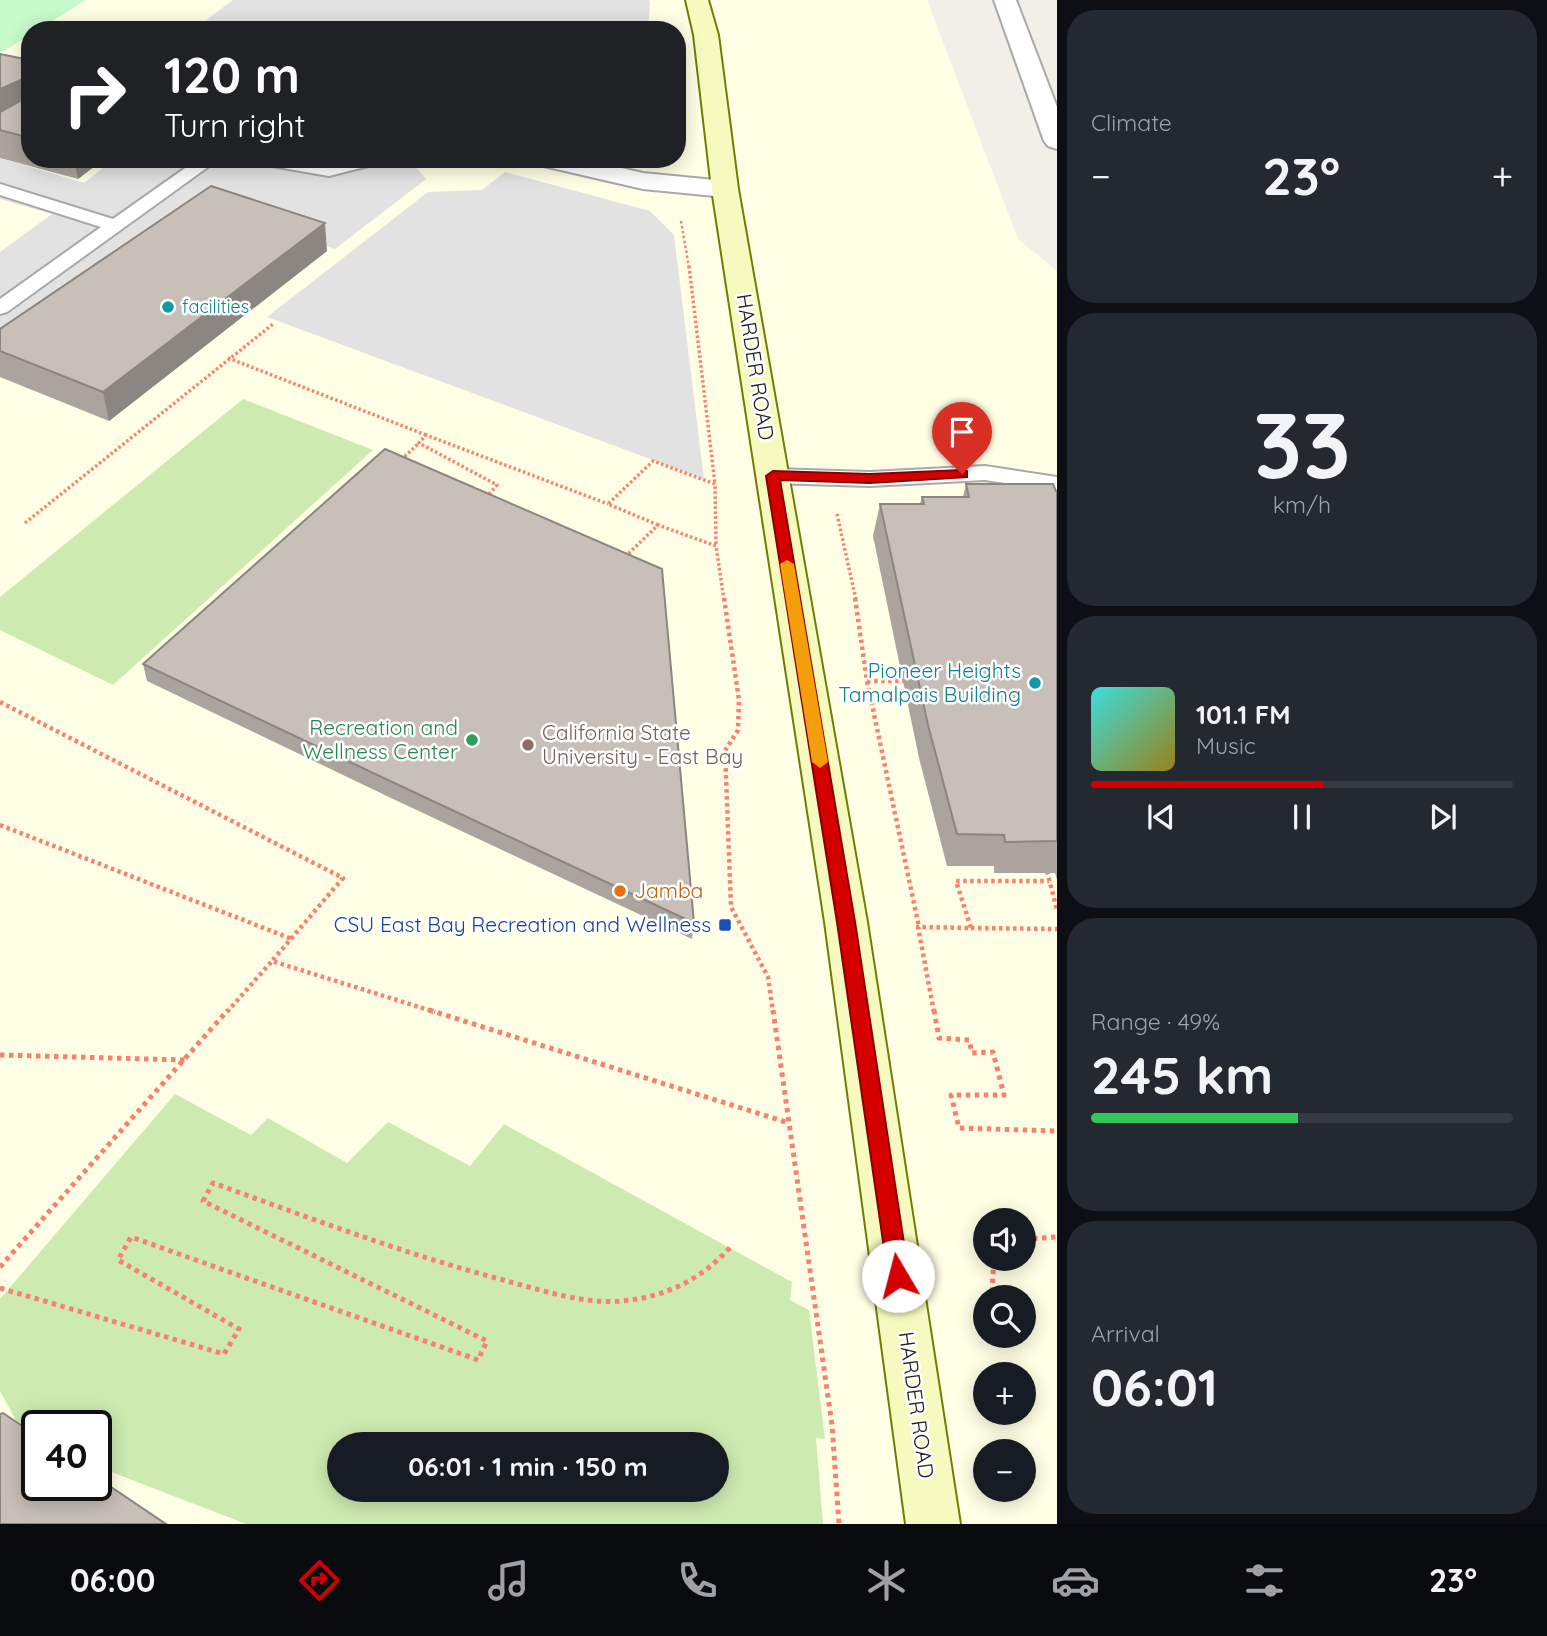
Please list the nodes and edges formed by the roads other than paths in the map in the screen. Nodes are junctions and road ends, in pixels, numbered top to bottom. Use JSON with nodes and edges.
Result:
{"nodes":[{"id":1,"x":697,"y":0,"type":"edge"},
{"id":2,"x":1005,"y":0,"type":"edge"},
{"id":3,"x":1057,"y":141,"type":"edge"},
{"id":4,"x":197,"y":168,"type":"edge"},
{"id":5,"x":312,"y":168,"type":"edge"},
{"id":6,"x":340,"y":168,"type":"edge"},
{"id":7,"x":587,"y":168,"type":"edge"},
{"id":8,"x":0,"y":189,"type":"edge"},
{"id":9,"x":725,"y":189,"type":"junction"},
{"id":10,"x":116,"y":226,"type":"junction"},
{"id":11,"x":0,"y":308,"type":"edge"},
{"id":12,"x":773,"y":476,"type":"junction"},
{"id":13,"x":1057,"y":484,"type":"edge"},
{"id":14,"x":933,"y":1524,"type":"edge"}],
"edges":[{"from":1,"to":9,"type":"street","name":"HARDER ROAD"},
{"from":2,"to":3,"type":"street"},
{"from":4,"to":10,"type":"lane"},
{"from":5,"to":6,"type":"lane"},
{"from":7,"to":9,"type":"street"},
{"from":8,"to":10,"type":"lane"},
{"from":9,"to":12,"type":"street","name":"HARDER ROAD"},
{"from":10,"to":11,"type":"lane"},
{"from":12,"to":13,"type":"lane"},
{"from":12,"to":14,"type":"street","name":"HARDER ROAD"}]}
